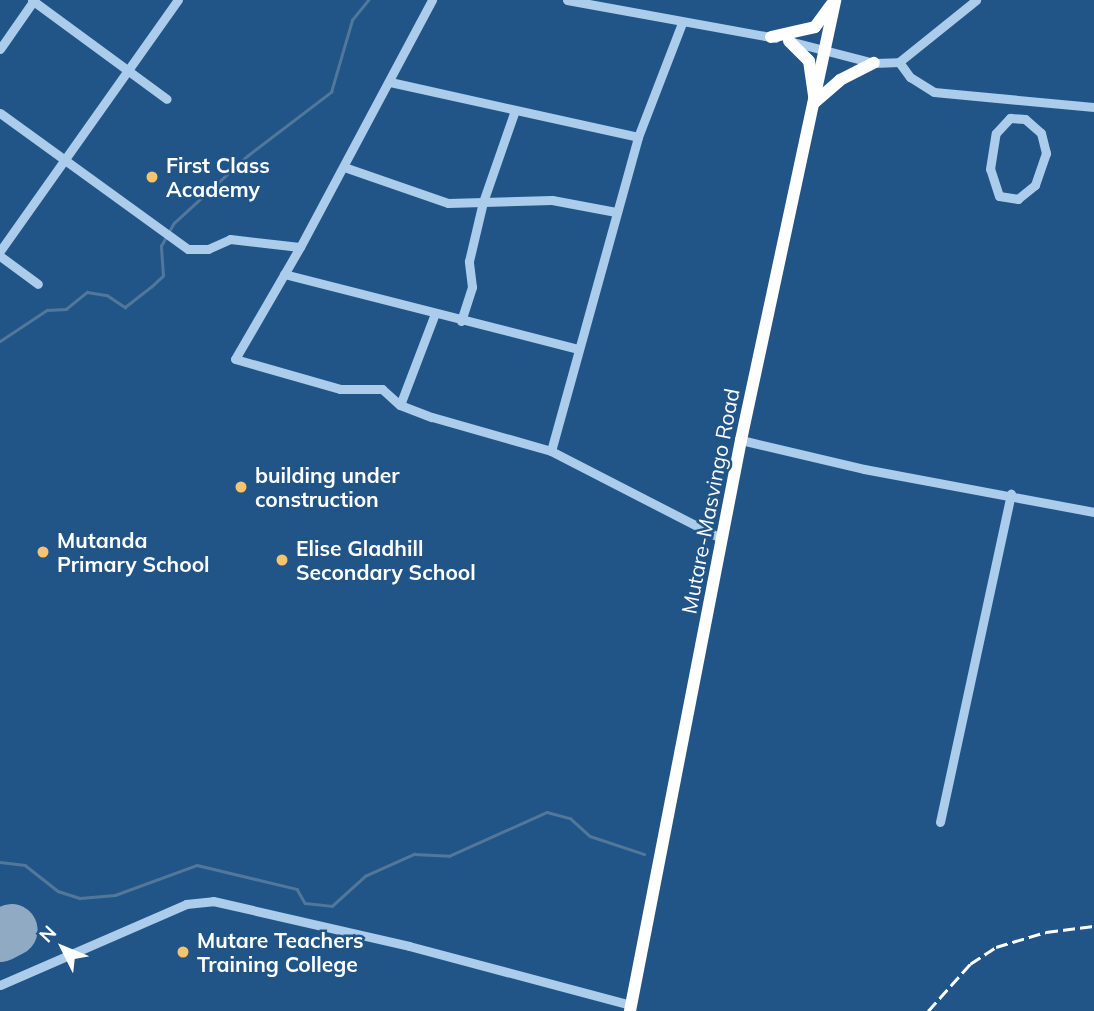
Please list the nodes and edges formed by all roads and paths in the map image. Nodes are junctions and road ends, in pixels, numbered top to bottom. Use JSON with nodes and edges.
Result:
{"nodes":[{"id":1,"x":33,"y":0,"type":"edge"},
{"id":2,"x":178,"y":0,"type":"edge"},
{"id":3,"x":432,"y":0,"type":"edge"},
{"id":4,"x":567,"y":0,"type":"edge"},
{"id":5,"x":835,"y":0,"type":"edge"},
{"id":6,"x":976,"y":0,"type":"edge"},
{"id":7,"x":682,"y":23,"type":"junction"},
{"id":8,"x":771,"y":37,"type":"junction"},
{"id":9,"x":789,"y":41,"type":"junction"},
{"id":10,"x":825,"y":48,"type":"junction"},
{"id":11,"x":0,"y":49,"type":"edge"},
{"id":12,"x":899,"y":62,"type":"junction"},
{"id":13,"x":874,"y":63,"type":"junction"},
{"id":14,"x":130,"y":72,"type":"junction"},
{"id":15,"x":390,"y":82,"type":"junction"},
{"id":16,"x":167,"y":99,"type":"dead end"},
{"id":17,"x":815,"y":102,"type":"junction"},
{"id":18,"x":1094,"y":107,"type":"edge"},
{"id":19,"x":515,"y":110,"type":"junction"},
{"id":20,"x":0,"y":113,"type":"edge"},
{"id":21,"x":638,"y":137,"type":"junction"},
{"id":22,"x":65,"y":160,"type":"junction"},
{"id":23,"x":344,"y":167,"type":"junction"},
{"id":24,"x":1013,"y":199,"type":"joint"},
{"id":25,"x":483,"y":202,"type":"junction"},
{"id":26,"x":616,"y":212,"type":"junction"},
{"id":27,"x":300,"y":247,"type":"junction"},
{"id":28,"x":0,"y":253,"type":"edge"},
{"id":29,"x":285,"y":274,"type":"junction"},
{"id":30,"x":38,"y":284,"type":"dead end"},
{"id":31,"x":434,"y":316,"type":"junction"},
{"id":32,"x":461,"y":321,"type":"junction"},
{"id":33,"x":578,"y":349,"type":"junction"},
{"id":34,"x":400,"y":405,"type":"junction"},
{"id":35,"x":741,"y":440,"type":"junction"},
{"id":36,"x":551,"y":451,"type":"junction"},
{"id":37,"x":1011,"y":494,"type":"junction"},
{"id":38,"x":1094,"y":512,"type":"edge"},
{"id":39,"x":722,"y":539,"type":"junction"},
{"id":40,"x":940,"y":822,"type":"dead end"},
{"id":41,"x":0,"y":985,"type":"edge"},
{"id":42,"x":630,"y":1008,"type":"edge"}],
"edges":[{"from":1,"to":11,"type":"street"},
{"from":1,"to":14,"type":"street"},
{"from":2,"to":14,"type":"street"},
{"from":3,"to":15,"type":"street"},
{"from":4,"to":7,"type":"street"},
{"from":5,"to":8,"type":"highway"},
{"from":5,"to":10,"type":"highway","name":"Mutare-Masvingo Road"},
{"from":6,"to":12,"type":"street"},
{"from":7,"to":8,"type":"street"},
{"from":7,"to":21,"type":"street"},
{"from":8,"to":9,"type":"street"},
{"from":9,"to":10,"type":"street"},
{"from":9,"to":17,"type":"highway"},
{"from":10,"to":13,"type":"street"},
{"from":10,"to":17,"type":"highway","name":"Mutare-Masvingo Road"},
{"from":12,"to":13,"type":"street"},
{"from":12,"to":18,"type":"street"},
{"from":13,"to":17,"type":"highway"},
{"from":14,"to":16,"type":"street"},
{"from":14,"to":22,"type":"street"},
{"from":15,"to":19,"type":"street"},
{"from":15,"to":23,"type":"street"},
{"from":17,"to":35,"type":"highway","name":"Mutare-Masvingo Road"},
{"from":19,"to":21,"type":"street"},
{"from":19,"to":25,"type":"street"},
{"from":20,"to":22,"type":"street"},
{"from":21,"to":26,"type":"street"},
{"from":22,"to":27,"type":"street"},
{"from":22,"to":28,"type":"street"},
{"from":23,"to":25,"type":"street"},
{"from":23,"to":27,"type":"street"},
{"from":24,"to":24,"type":"street"},
{"from":25,"to":26,"type":"street"},
{"from":25,"to":32,"type":"street"},
{"from":26,"to":33,"type":"street"},
{"from":27,"to":29,"type":"street"},
{"from":28,"to":30,"type":"street"},
{"from":29,"to":31,"type":"street"},
{"from":29,"to":34,"type":"street"},
{"from":31,"to":32,"type":"street"},
{"from":31,"to":34,"type":"street"},
{"from":32,"to":33,"type":"street"},
{"from":33,"to":36,"type":"street"},
{"from":34,"to":36,"type":"street"},
{"from":35,"to":37,"type":"street"},
{"from":35,"to":39,"type":"highway","name":"Mutare-Masvingo Road"},
{"from":36,"to":39,"type":"street"},
{"from":37,"to":38,"type":"street"},
{"from":37,"to":40,"type":"street"},
{"from":39,"to":42,"type":"highway","name":"Mutare-Masvingo Road"},
{"from":41,"to":42,"type":"street"}]}
